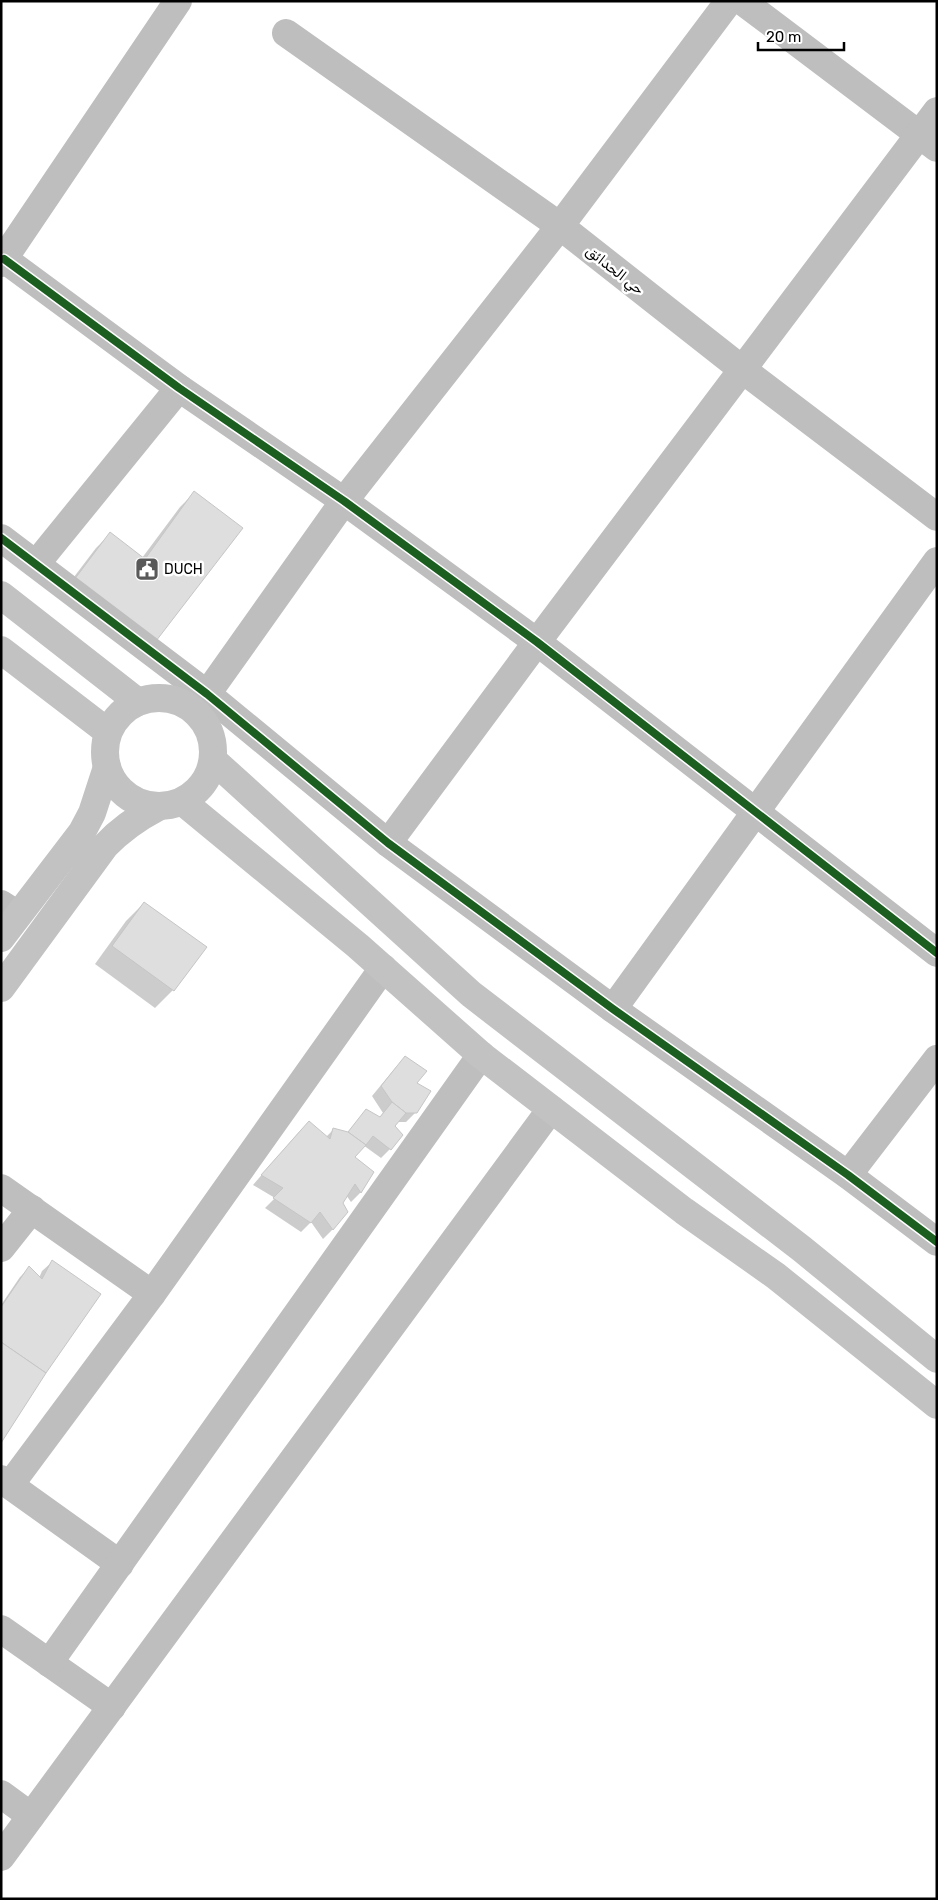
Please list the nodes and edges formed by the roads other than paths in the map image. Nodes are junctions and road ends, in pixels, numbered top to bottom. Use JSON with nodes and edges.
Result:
{"nodes":[{"id":1,"x":178,"y":1,"type":"edge"},
{"id":2,"x":729,"y":1,"type":"edge"},
{"id":3,"x":742,"y":1,"type":"edge"},
{"id":4,"x":286,"y":33,"type":"dead end"},
{"id":5,"x":937,"y":112,"type":"edge"},
{"id":6,"x":928,"y":142,"type":"edge"},
{"id":7,"x":560,"y":226,"type":"junction"},
{"id":8,"x":3,"y":261,"type":"edge"},
{"id":9,"x":743,"y":370,"type":"junction"},
{"id":10,"x":179,"y":388,"type":"junction"},
{"id":11,"x":344,"y":500,"type":"junction"},
{"id":12,"x":937,"y":517,"type":"edge"},
{"id":13,"x":1,"y":538,"type":"edge"},
{"id":14,"x":937,"y":561,"type":"edge"},
{"id":15,"x":36,"y":564,"type":"junction"},
{"id":16,"x":1,"y":595,"type":"edge"},
{"id":17,"x":537,"y":642,"type":"junction"},
{"id":18,"x":1,"y":650,"type":"edge"},
{"id":19,"x":138,"y":702,"type":"junction"},
{"id":20,"x":202,"y":704,"type":"junction"},
{"id":21,"x":108,"y":732,"type":"junction"},
{"id":22,"x":213,"y":760,"type":"junction"},
{"id":23,"x":106,"y":767,"type":"junction"},
{"id":24,"x":170,"y":804,"type":"junction"},
{"id":25,"x":756,"y":812,"type":"junction"},
{"id":26,"x":388,"y":843,"type":"junction"},
{"id":27,"x":10,"y":909,"type":"edge"},
{"id":28,"x":1,"y":938,"type":"edge"},
{"id":29,"x":937,"y":952,"type":"edge"},
{"id":30,"x":383,"y":968,"type":"junction"},
{"id":31,"x":1,"y":988,"type":"edge"},
{"id":32,"x":613,"y":1009,"type":"junction"},
{"id":33,"x":481,"y":1055,"type":"junction"},
{"id":34,"x":937,"y":1059,"type":"edge"},
{"id":35,"x":551,"y":1109,"type":"junction"},
{"id":36,"x":848,"y":1175,"type":"junction"},
{"id":37,"x":1,"y":1188,"type":"edge"},
{"id":38,"x":32,"y":1209,"type":"junction"},
{"id":39,"x":937,"y":1242,"type":"edge"},
{"id":40,"x":1,"y":1248,"type":"edge"},
{"id":41,"x":802,"y":1249,"type":"junction"},
{"id":42,"x":776,"y":1276,"type":"junction"},
{"id":43,"x":152,"y":1294,"type":"junction"},
{"id":44,"x":937,"y":1359,"type":"edge"},
{"id":45,"x":937,"y":1405,"type":"edge"},
{"id":46,"x":6,"y":1482,"type":"edge"},
{"id":47,"x":120,"y":1564,"type":"junction"},
{"id":48,"x":1,"y":1629,"type":"edge"},
{"id":49,"x":49,"y":1663,"type":"junction"},
{"id":50,"x":112,"y":1707,"type":"junction"},
{"id":51,"x":1,"y":1794,"type":"edge"},
{"id":52,"x":31,"y":1816,"type":"junction"},
{"id":53,"x":1,"y":1857,"type":"edge"}],
"edges":[{"from":1,"to":8,"type":"street"},
{"from":2,"to":7,"type":"street"},
{"from":3,"to":6,"type":"street"},
{"from":4,"to":7,"type":"street","name":"حي الحدائق"},
{"from":5,"to":6,"type":"street"},
{"from":6,"to":9,"type":"street"},
{"from":7,"to":9,"type":"street","name":"حي الحدائق"},
{"from":7,"to":11,"type":"street"},
{"from":8,"to":10,"type":"street"},
{"from":9,"to":12,"type":"street","name":"حي الحدائق"},
{"from":9,"to":17,"type":"street"},
{"from":10,"to":11,"type":"street"},
{"from":10,"to":15,"type":"street"},
{"from":11,"to":17,"type":"street"},
{"from":11,"to":20,"type":"street"},
{"from":13,"to":15,"type":"street"},
{"from":14,"to":25,"type":"street"},
{"from":15,"to":20,"type":"street"},
{"from":16,"to":19,"type":"main road"},
{"from":17,"to":25,"type":"street"},
{"from":17,"to":26,"type":"street"},
{"from":18,"to":21,"type":"main road"},
{"from":19,"to":20,"type":"main road"},
{"from":19,"to":21,"type":"main road"},
{"from":20,"to":22,"type":"main road"},
{"from":20,"to":26,"type":"street"},
{"from":21,"to":23,"type":"main road"},
{"from":22,"to":24,"type":"main road"},
{"from":22,"to":41,"type":"main road"},
{"from":23,"to":24,"type":"main road"},
{"from":23,"to":27,"type":"main road"},
{"from":24,"to":30,"type":"main road"},
{"from":24,"to":31,"type":"main road"},
{"from":25,"to":29,"type":"street"},
{"from":25,"to":32,"type":"street"},
{"from":26,"to":32,"type":"street"},
{"from":27,"to":28,"type":"main road"},
{"from":30,"to":33,"type":"main road"},
{"from":30,"to":43,"type":"street"},
{"from":32,"to":36,"type":"street"},
{"from":33,"to":35,"type":"main road"},
{"from":33,"to":47,"type":"street"},
{"from":34,"to":36,"type":"street"},
{"from":35,"to":42,"type":"main road"},
{"from":35,"to":50,"type":"street"},
{"from":36,"to":39,"type":"street"},
{"from":37,"to":38,"type":"street"},
{"from":38,"to":40,"type":"street"},
{"from":38,"to":43,"type":"street"},
{"from":41,"to":42,"type":"main road"},
{"from":41,"to":44,"type":"main road"},
{"from":42,"to":45,"type":"main road"},
{"from":43,"to":46,"type":"street"},
{"from":46,"to":47,"type":"street"},
{"from":47,"to":49,"type":"street"},
{"from":48,"to":49,"type":"street"},
{"from":49,"to":50,"type":"street"},
{"from":50,"to":52,"type":"street"},
{"from":51,"to":52,"type":"street"},
{"from":52,"to":53,"type":"street"}]}
